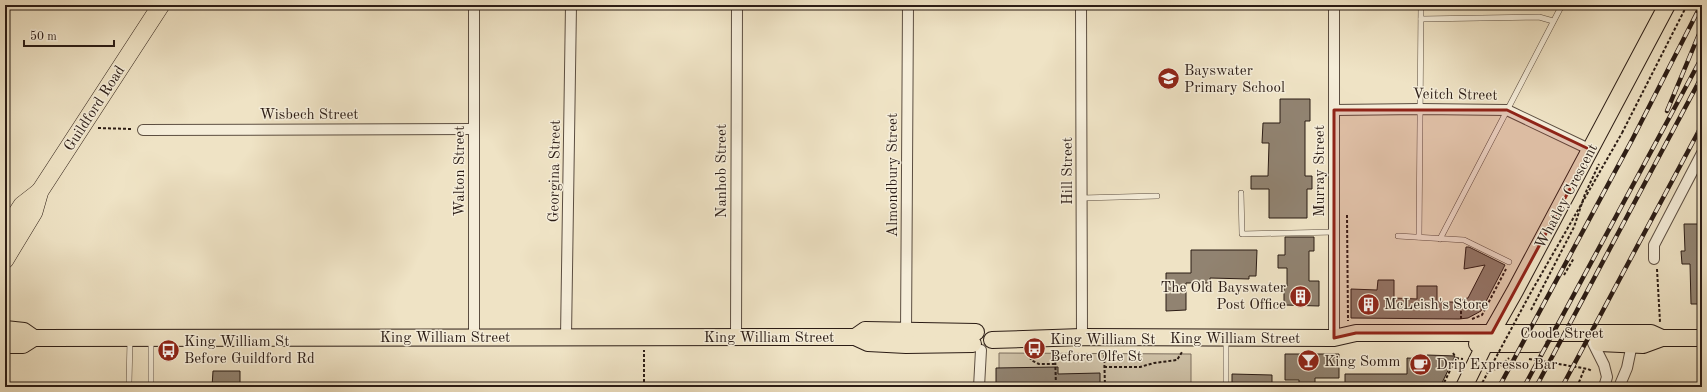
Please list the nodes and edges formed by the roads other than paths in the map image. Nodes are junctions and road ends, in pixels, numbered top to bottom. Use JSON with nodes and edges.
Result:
{"nodes":[{"id":1,"x":161,"y":5,"type":"edge"},
{"id":2,"x":474,"y":5,"type":"edge"},
{"id":3,"x":571,"y":5,"type":"edge"},
{"id":4,"x":737,"y":5,"type":"edge"},
{"id":5,"x":908,"y":5,"type":"edge"},
{"id":6,"x":1081,"y":5,"type":"edge"},
{"id":7,"x":1334,"y":5,"type":"edge"},
{"id":8,"x":1421,"y":5,"type":"edge"},
{"id":9,"x":1562,"y":5,"type":"edge"},
{"id":10,"x":1667,"y":5,"type":"edge"},
{"id":11,"x":1421,"y":19,"type":"junction"},
{"id":12,"x":1554,"y":21,"type":"junction"},
{"id":13,"x":1421,"y":108,"type":"junction"},
{"id":14,"x":1334,"y":110,"type":"junction"},
{"id":15,"x":1507,"y":110,"type":"junction"},
{"id":16,"x":474,"y":129,"type":"junction"},
{"id":17,"x":143,"y":130,"type":"road end"},
{"id":18,"x":1702,"y":153,"type":"edge"},
{"id":19,"x":1596,"y":154,"type":"junction"},
{"id":20,"x":40,"y":191,"type":"junction"},
{"id":21,"x":1241,"y":193,"type":"dead end"},
{"id":22,"x":1157,"y":196,"type":"dead end"},
{"id":23,"x":1082,"y":198,"type":"junction"},
{"id":24,"x":5,"y":231,"type":"edge"},
{"id":25,"x":1334,"y":232,"type":"junction"},
{"id":26,"x":1398,"y":236,"type":"dead end"},
{"id":27,"x":1419,"y":237,"type":"junction"},
{"id":28,"x":1440,"y":238,"type":"junction"},
{"id":29,"x":1654,"y":259,"type":"road end"},
{"id":30,"x":5,"y":260,"type":"edge"},
{"id":31,"x":1509,"y":262,"type":"road end"},
{"id":32,"x":1460,"y":328,"type":"joint"},
{"id":33,"x":6,"y":329,"type":"edge"},
{"id":34,"x":130,"y":337,"type":"junction"},
{"id":35,"x":151,"y":337,"type":"junction"},
{"id":36,"x":566,"y":337,"type":"junction"},
{"id":37,"x":736,"y":337,"type":"junction"},
{"id":38,"x":1082,"y":337,"type":"junction"},
{"id":39,"x":34,"y":338,"type":"junction"},
{"id":40,"x":474,"y":338,"type":"junction"},
{"id":41,"x":906,"y":338,"type":"junction"},
{"id":42,"x":1226,"y":338,"type":"junction"},
{"id":43,"x":1334,"y":338,"type":"junction"},
{"id":44,"x":1662,"y":338,"type":"junction"},
{"id":45,"x":1702,"y":338,"type":"edge"},
{"id":46,"x":1489,"y":339,"type":"junction"},
{"id":47,"x":980,"y":341,"type":"junction"},
{"id":48,"x":1593,"y":343,"type":"junction"},
{"id":49,"x":1632,"y":344,"type":"junction"},
{"id":50,"x":5,"y":345,"type":"edge"},
{"id":51,"x":129,"y":383,"type":"dead end"},
{"id":52,"x":151,"y":387,"type":"edge"},
{"id":53,"x":979,"y":387,"type":"edge"},
{"id":54,"x":1226,"y":387,"type":"edge"},
{"id":55,"x":1464,"y":387,"type":"edge"},
{"id":56,"x":1604,"y":387,"type":"edge"},
{"id":57,"x":1618,"y":387,"type":"edge"}],
"edges":[{"from":1,"to":20,"type":"highway","name":"Guildford Road"},
{"from":2,"to":16,"type":"street","name":"Walton Street"},
{"from":3,"to":36,"type":"street","name":"Georgina Street"},
{"from":4,"to":37,"type":"street","name":"Nanhob Street"},
{"from":5,"to":41,"type":"street","name":"Almondbury Street"},
{"from":6,"to":23,"type":"street","name":"Hill Street"},
{"from":7,"to":14,"type":"street","name":"Murray Street"},
{"from":8,"to":11,"type":"lane"},
{"from":9,"to":12,"type":"lane"},
{"from":10,"to":19,"type":"main road","name":"Whatley Crescent"},
{"from":11,"to":12,"type":"lane"},
{"from":11,"to":13,"type":"lane"},
{"from":12,"to":15,"type":"lane"},
{"from":13,"to":14,"type":"street","name":"Veitch Street"},
{"from":13,"to":15,"type":"street","name":"Veitch Street"},
{"from":13,"to":27,"type":"lane"},
{"from":14,"to":25,"type":"street","name":"Murray Street"},
{"from":15,"to":19,"type":"street","name":"Veitch Street"},
{"from":15,"to":28,"type":"lane"},
{"from":16,"to":17,"type":"street","name":"Wisbech Street"},
{"from":16,"to":40,"type":"street","name":"Walton Street"},
{"from":18,"to":29,"type":"street"},
{"from":19,"to":46,"type":"main road","name":"Whatley Crescent"},
{"from":20,"to":24,"type":"highway","name":"Guildford Road"},
{"from":20,"to":30,"type":"highway","name":"Guildford Road"},
{"from":21,"to":25,"type":"lane"},
{"from":22,"to":23,"type":"lane"},
{"from":23,"to":38,"type":"street","name":"Hill Street"},
{"from":25,"to":43,"type":"street","name":"Murray Street"},
{"from":26,"to":27,"type":"lane"},
{"from":27,"to":28,"type":"lane"},
{"from":28,"to":31,"type":"lane"},
{"from":32,"to":43,"type":"main road","name":"King William Street"},
{"from":32,"to":46,"type":"main road","name":"Coode Street"},
{"from":33,"to":39,"type":"main road","name":"King William Street"},
{"from":34,"to":35,"type":"main road","name":"King William Street"},
{"from":34,"to":39,"type":"main road","name":"King William Street"},
{"from":34,"to":51,"type":"lane"},
{"from":35,"to":40,"type":"main road","name":"King William Street"},
{"from":35,"to":52,"type":"lane"},
{"from":36,"to":37,"type":"main road","name":"King William Street"},
{"from":36,"to":40,"type":"main road","name":"King William Street"},
{"from":37,"to":41,"type":"main road","name":"King William Street"},
{"from":38,"to":42,"type":"main road","name":"King William Street"},
{"from":38,"to":47,"type":"main road","name":"King William Street"},
{"from":39,"to":50,"type":"main road","name":"King William Street"},
{"from":41,"to":47,"type":"main road","name":"King William Street"},
{"from":42,"to":43,"type":"main road","name":"King William Street"},
{"from":42,"to":54,"type":"lane"},
{"from":43,"to":46,"type":"main road","name":"King William Street"},
{"from":44,"to":45,"type":"main road","name":"Coode Street"},
{"from":44,"to":46,"type":"main road","name":"Coode Street"},
{"from":44,"to":49,"type":"main road","name":"Coode Street"},
{"from":46,"to":48,"type":"main road","name":"Coode Street"},
{"from":46,"to":55,"type":"main road","name":"Whatley Crescent"},
{"from":47,"to":53,"type":"street"},
{"from":48,"to":49,"type":"main road","name":"Coode Street"},
{"from":48,"to":56,"type":"street"},
{"from":49,"to":57,"type":"street"}]}
